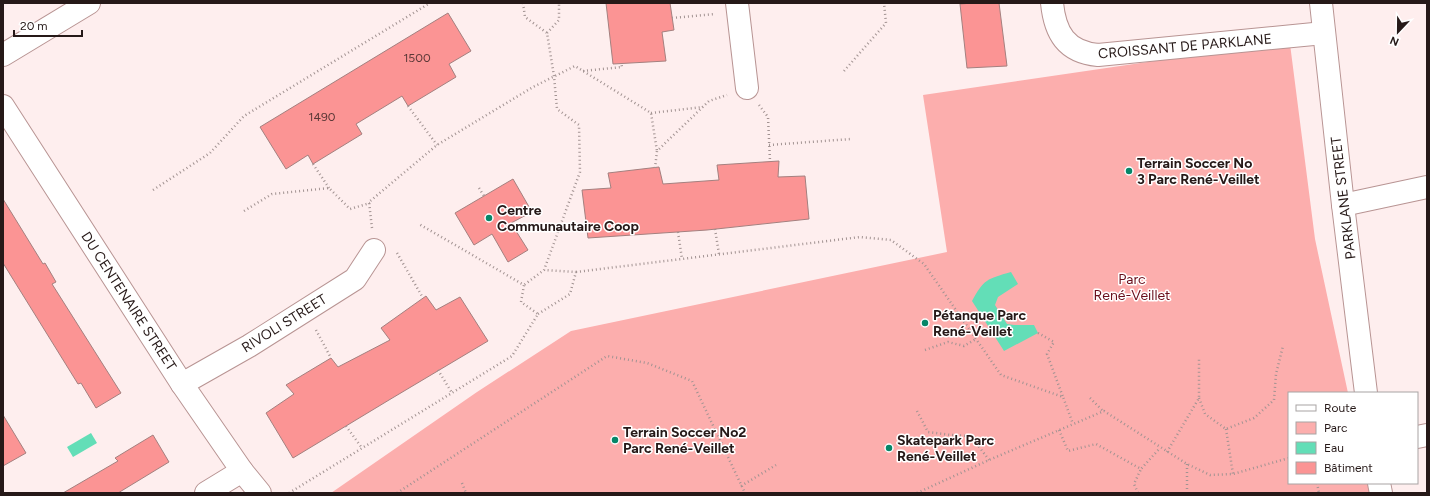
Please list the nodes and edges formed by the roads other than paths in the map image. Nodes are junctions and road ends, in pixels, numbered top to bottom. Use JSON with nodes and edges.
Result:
{"nodes":[{"id":1,"x":89,"y":3,"type":"edge"},
{"id":2,"x":1052,"y":3,"type":"edge"},
{"id":3,"x":1321,"y":3,"type":"edge"},
{"id":4,"x":738,"y":8,"type":"edge"},
{"id":5,"x":1324,"y":32,"type":"junction"},
{"id":6,"x":3,"y":55,"type":"edge"},
{"id":7,"x":747,"y":88,"type":"road end"},
{"id":8,"x":3,"y":106,"type":"edge"},
{"id":9,"x":1427,"y":187,"type":"edge"},
{"id":10,"x":1343,"y":205,"type":"junction"},
{"id":11,"x":384,"y":248,"type":"road end"},
{"id":12,"x":182,"y":384,"type":"junction"},
{"id":13,"x":1366,"y":392,"type":"edge"},
{"id":14,"x":242,"y":471,"type":"junction"},
{"id":15,"x":206,"y":493,"type":"edge"},
{"id":16,"x":260,"y":493,"type":"edge"}],
"edges":[{"from":1,"to":6,"type":"street"},
{"from":2,"to":5,"type":"street","name":"CROISSANT DE PARKLANE"},
{"from":3,"to":5,"type":"street","name":"PARKLANE STREET"},
{"from":4,"to":7,"type":"street"},
{"from":5,"to":10,"type":"street","name":"PARKLANE STREET"},
{"from":8,"to":12,"type":"street","name":"DU CENTENAIRE STREET"},
{"from":9,"to":10,"type":"street"},
{"from":10,"to":13,"type":"street","name":"PARKLANE STREET"},
{"from":11,"to":12,"type":"street","name":"RIVOLI STREET"},
{"from":12,"to":14,"type":"street","name":"DU CENTENAIRE STREET"},
{"from":14,"to":15,"type":"street"},
{"from":14,"to":16,"type":"street","name":"DU CENTENAIRE STREET"}]}
